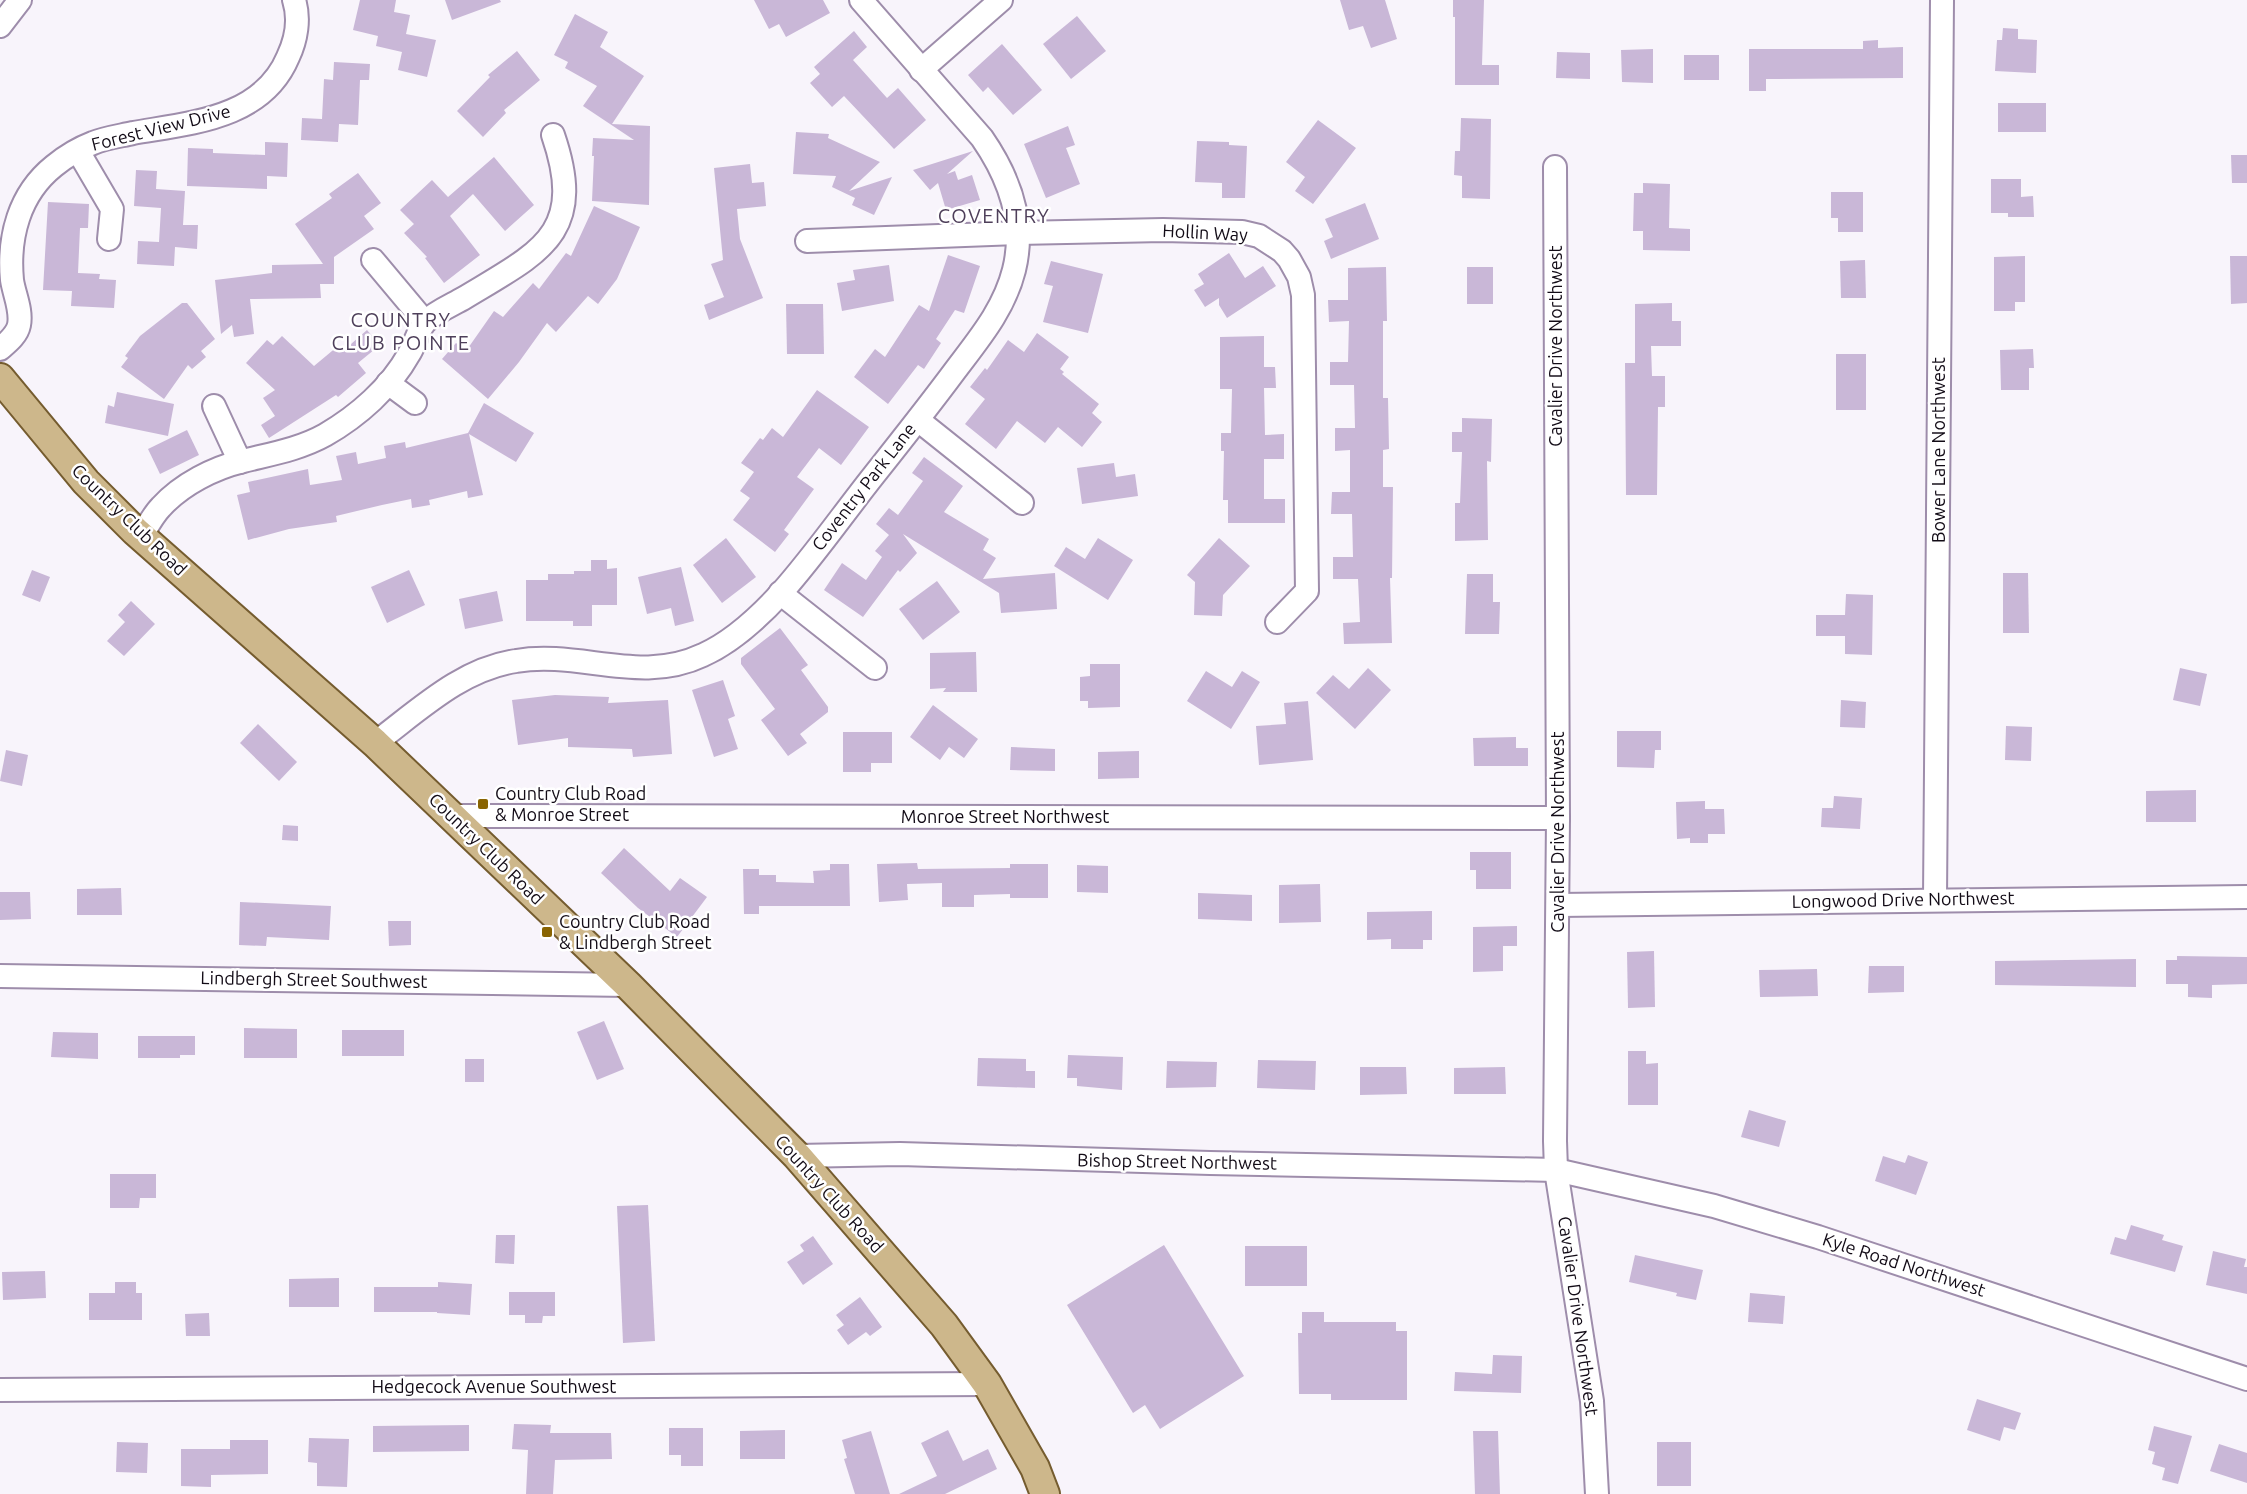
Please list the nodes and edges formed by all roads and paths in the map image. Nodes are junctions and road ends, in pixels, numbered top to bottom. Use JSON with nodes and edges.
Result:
{"nodes":[{"id":1,"x":20,"y":0,"type":"edge"},
{"id":2,"x":294,"y":0,"type":"edge"},
{"id":3,"x":861,"y":0,"type":"edge"},
{"id":4,"x":1001,"y":0,"type":"edge"},
{"id":5,"x":1942,"y":0,"type":"edge"},
{"id":6,"x":0,"y":26,"type":"edge"},
{"id":7,"x":921,"y":70,"type":"junction"},
{"id":8,"x":553,"y":135,"type":"dead end"},
{"id":9,"x":78,"y":151,"type":"junction"},
{"id":10,"x":1555,"y":167,"type":"dead end"},
{"id":11,"x":1018,"y":233,"type":"junction"},
{"id":12,"x":109,"y":239,"type":"dead end"},
{"id":13,"x":807,"y":242,"type":"dead end"},
{"id":14,"x":373,"y":260,"type":"dead end"},
{"id":15,"x":425,"y":322,"type":"junction"},
{"id":16,"x":0,"y":349,"type":"edge"},
{"id":17,"x":0,"y":378,"type":"edge"},
{"id":18,"x":388,"y":383,"type":"junction"},
{"id":19,"x":415,"y":404,"type":"dead end"},
{"id":20,"x":214,"y":406,"type":"dead end"},
{"id":21,"x":918,"y":420,"type":"junction"},
{"id":22,"x":240,"y":462,"type":"junction"},
{"id":23,"x":1022,"y":503,"type":"dead end"},
{"id":24,"x":141,"y":537,"type":"junction"},
{"id":25,"x":780,"y":593,"type":"junction"},
{"id":26,"x":1277,"y":622,"type":"dead end"},
{"id":27,"x":875,"y":668,"type":"dead end"},
{"id":28,"x":375,"y":743,"type":"junction"},
{"id":29,"x":451,"y":816,"type":"junction"},
{"id":30,"x":1558,"y":818,"type":"junction"},
{"id":31,"x":2247,"y":897,"type":"edge"},
{"id":32,"x":1935,"y":899,"type":"junction"},
{"id":33,"x":1558,"y":904,"type":"junction"},
{"id":34,"x":0,"y":976,"type":"edge"},
{"id":35,"x":628,"y":985,"type":"junction"},
{"id":36,"x":797,"y":1156,"type":"junction"},
{"id":37,"x":1556,"y":1170,"type":"junction"},
{"id":38,"x":2247,"y":1379,"type":"edge"},
{"id":39,"x":987,"y":1384,"type":"junction"},
{"id":40,"x":0,"y":1390,"type":"edge"},
{"id":41,"x":1045,"y":1494,"type":"edge"},
{"id":42,"x":1597,"y":1494,"type":"edge"}],
"edges":[{"from":1,"to":6,"type":"street"},
{"from":2,"to":9,"type":"street","name":"Forest View Drive"},
{"from":3,"to":7,"type":"street","name":"Coventry Park Lane"},
{"from":4,"to":7,"type":"street"},
{"from":5,"to":32,"type":"street","name":"Bower Lane Northwest"},
{"from":7,"to":11,"type":"street","name":"Coventry Park Lane"},
{"from":8,"to":15,"type":"street"},
{"from":9,"to":12,"type":"street"},
{"from":9,"to":16,"type":"street","name":"Forest View Drive"},
{"from":10,"to":30,"type":"street","name":"Cavalier Drive Northwest"},
{"from":11,"to":13,"type":"street","name":"Hollin Way"},
{"from":11,"to":21,"type":"street","name":"Coventry Park Lane"},
{"from":11,"to":26,"type":"street","name":"Hollin Way"},
{"from":14,"to":15,"type":"street"},
{"from":15,"to":18,"type":"street"},
{"from":17,"to":24,"type":"main road","name":"Country Club Road"},
{"from":18,"to":19,"type":"street"},
{"from":18,"to":22,"type":"street"},
{"from":20,"to":22,"type":"street"},
{"from":21,"to":23,"type":"street"},
{"from":21,"to":25,"type":"street","name":"Coventry Park Lane"},
{"from":22,"to":24,"type":"street"},
{"from":24,"to":28,"type":"main road","name":"Country Club Road"},
{"from":25,"to":27,"type":"street"},
{"from":25,"to":28,"type":"street","name":"Coventry Park Lane"},
{"from":28,"to":29,"type":"main road","name":"Country Club Road"},
{"from":29,"to":30,"type":"street","name":"Monroe Street Northwest"},
{"from":29,"to":35,"type":"main road","name":"Country Club Road"},
{"from":30,"to":33,"type":"street","name":"Cavalier Drive Northwest"},
{"from":31,"to":32,"type":"street","name":"Longwood Drive Northwest"},
{"from":32,"to":33,"type":"street","name":"Longwood Drive Northwest"},
{"from":33,"to":37,"type":"street","name":"Cavalier Drive Northwest"},
{"from":34,"to":35,"type":"street","name":"Lindbergh Street Southwest"},
{"from":35,"to":36,"type":"main road","name":"Country Club Road"},
{"from":36,"to":37,"type":"street","name":"Bishop Street Northwest"},
{"from":36,"to":39,"type":"main road","name":"Country Club Road"},
{"from":37,"to":38,"type":"street","name":"Kyle Road Northwest"},
{"from":37,"to":42,"type":"street","name":"Cavalier Drive Northwest"},
{"from":39,"to":40,"type":"street","name":"Hedgecock Avenue Southwest"},
{"from":39,"to":41,"type":"main road","name":"Country Club Road"}]}
